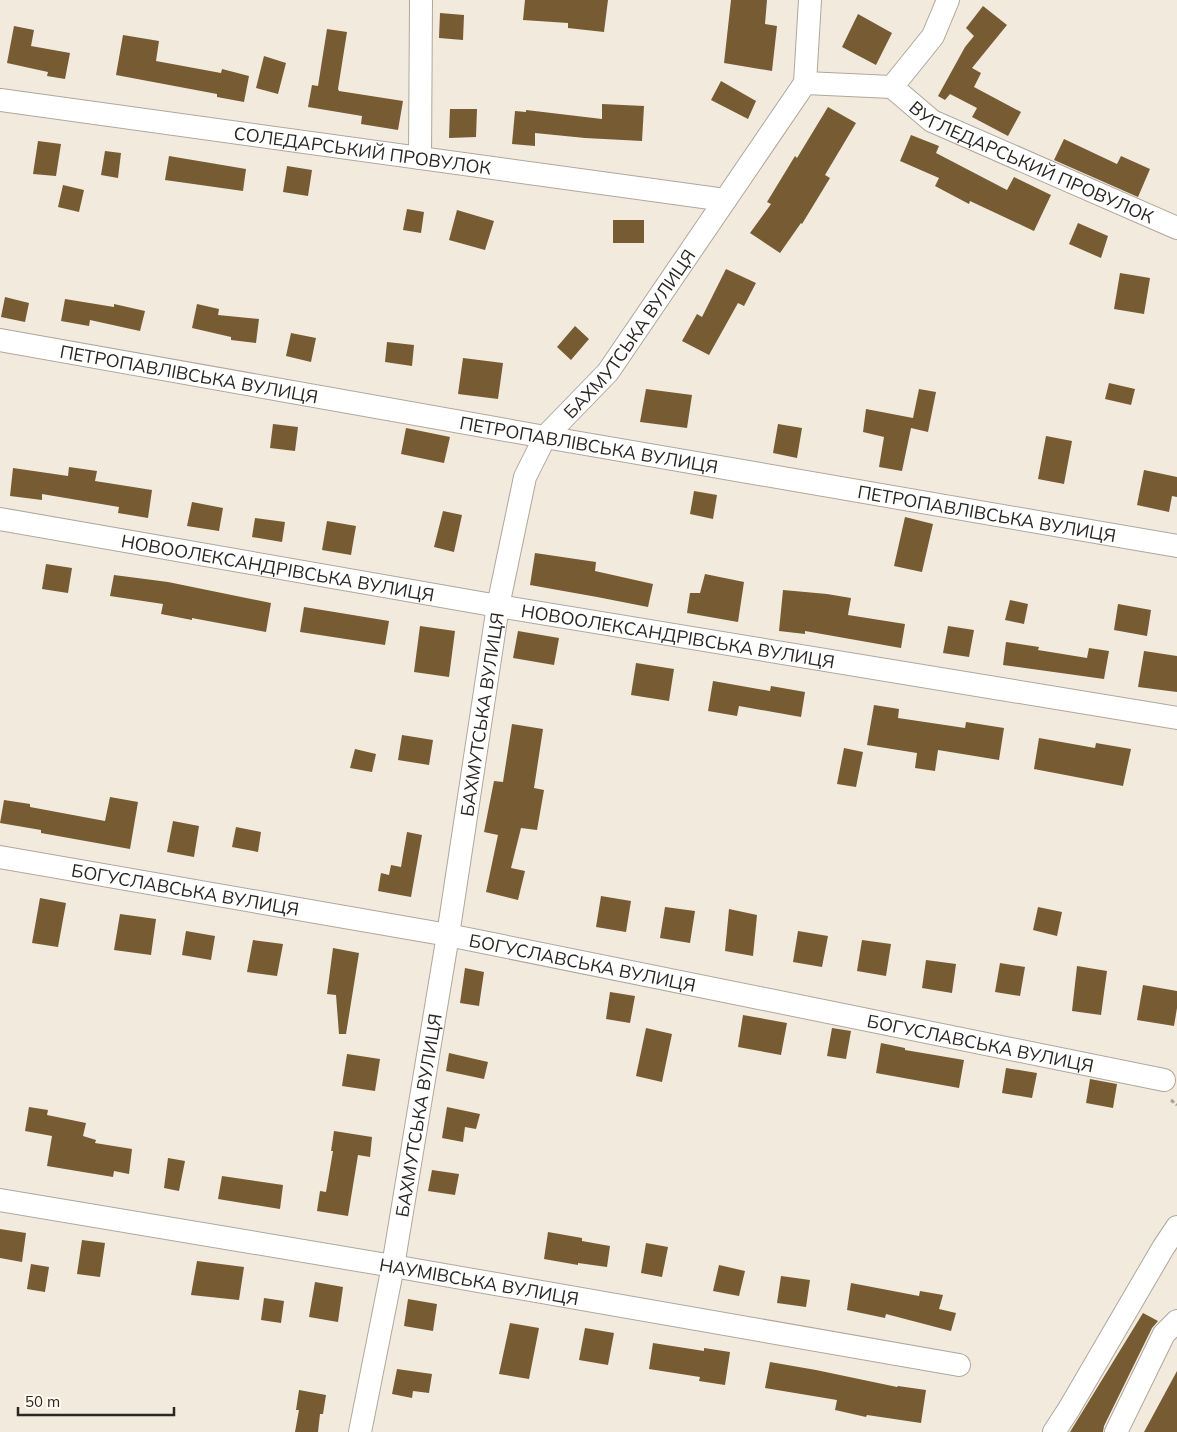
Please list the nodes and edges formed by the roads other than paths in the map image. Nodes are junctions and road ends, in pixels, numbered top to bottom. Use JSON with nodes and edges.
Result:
{"nodes":[{"id":1,"x":421,"y":0,"type":"edge"},
{"id":2,"x":810,"y":0,"type":"edge"},
{"id":3,"x":948,"y":0,"type":"edge"},
{"id":4,"x":804,"y":83,"type":"junction"},
{"id":5,"x":892,"y":87,"type":"junction"},
{"id":6,"x":0,"y":100,"type":"edge"},
{"id":7,"x":420,"y":158,"type":"junction"},
{"id":8,"x":725,"y":200,"type":"junction"},
{"id":9,"x":1177,"y":228,"type":"edge"},
{"id":10,"x":0,"y":340,"type":"edge"},
{"id":11,"x":545,"y":437,"type":"junction"},
{"id":12,"x":0,"y":519,"type":"edge"},
{"id":13,"x":1177,"y":546,"type":"edge"},
{"id":14,"x":498,"y":606,"type":"junction"},
{"id":15,"x":1177,"y":718,"type":"edge"},
{"id":16,"x":0,"y":857,"type":"edge"},
{"id":17,"x":448,"y":934,"type":"junction"},
{"id":18,"x":1164,"y":1080,"type":"dead end"},
{"id":19,"x":0,"y":1200,"type":"edge"},
{"id":20,"x":1177,"y":1227,"type":"edge"},
{"id":21,"x":393,"y":1266,"type":"junction"},
{"id":22,"x":1177,"y":1321,"type":"edge"},
{"id":23,"x":959,"y":1365,"type":"dead end"},
{"id":24,"x":360,"y":1432,"type":"edge"},
{"id":25,"x":1054,"y":1432,"type":"edge"},
{"id":26,"x":1116,"y":1432,"type":"edge"}],
"edges":[{"from":1,"to":7,"type":"street"},
{"from":2,"to":4,"type":"street","name":"БАХМУТСЬКА ВУЛИЦЯ"},
{"from":3,"to":5,"type":"street"},
{"from":4,"to":5,"type":"street"},
{"from":4,"to":8,"type":"street","name":"БАХМУТСЬКА ВУЛИЦЯ"},
{"from":5,"to":9,"type":"street","name":"ВУГЛЕДАРСЬКИЙ ПРОВУЛОК"},
{"from":6,"to":7,"type":"street","name":"СОЛЕДАРСЬКИЙ ПРОВУЛОК"},
{"from":7,"to":8,"type":"street","name":"СОЛЕДАРСЬКИЙ ПРОВУЛОК"},
{"from":8,"to":11,"type":"street","name":"БАХМУТСЬКА ВУЛИЦЯ"},
{"from":10,"to":11,"type":"street","name":"ПЕТРОПАВЛІВСЬКА ВУЛИЦЯ"},
{"from":11,"to":13,"type":"street","name":"ПЕТРОПАВЛІВСЬКА ВУЛИЦЯ"},
{"from":11,"to":14,"type":"street","name":"БАХМУТСЬКА ВУЛИЦЯ"},
{"from":12,"to":14,"type":"street","name":"НОВООЛЕКСАНДРІВСЬКА ВУЛИЦЯ"},
{"from":14,"to":15,"type":"street","name":"НОВООЛЕКСАНДРІВСЬКА ВУЛИЦЯ"},
{"from":14,"to":17,"type":"street","name":"БАХМУТСЬКА ВУЛИЦЯ"},
{"from":16,"to":17,"type":"street","name":"БОГУСЛАВСЬКА ВУЛИЦЯ"},
{"from":17,"to":18,"type":"street","name":"БОГУСЛАВСЬКА ВУЛИЦЯ"},
{"from":17,"to":21,"type":"street","name":"БАХМУТСЬКА ВУЛИЦЯ"},
{"from":19,"to":21,"type":"street","name":"НАУМІВСЬКА ВУЛИЦЯ"},
{"from":20,"to":25,"type":"street"},
{"from":21,"to":23,"type":"street","name":"НАУМІВСЬКА ВУЛИЦЯ"},
{"from":21,"to":24,"type":"street","name":"БАХМУТСЬКА ВУЛИЦЯ"},
{"from":22,"to":26,"type":"street"}]}
